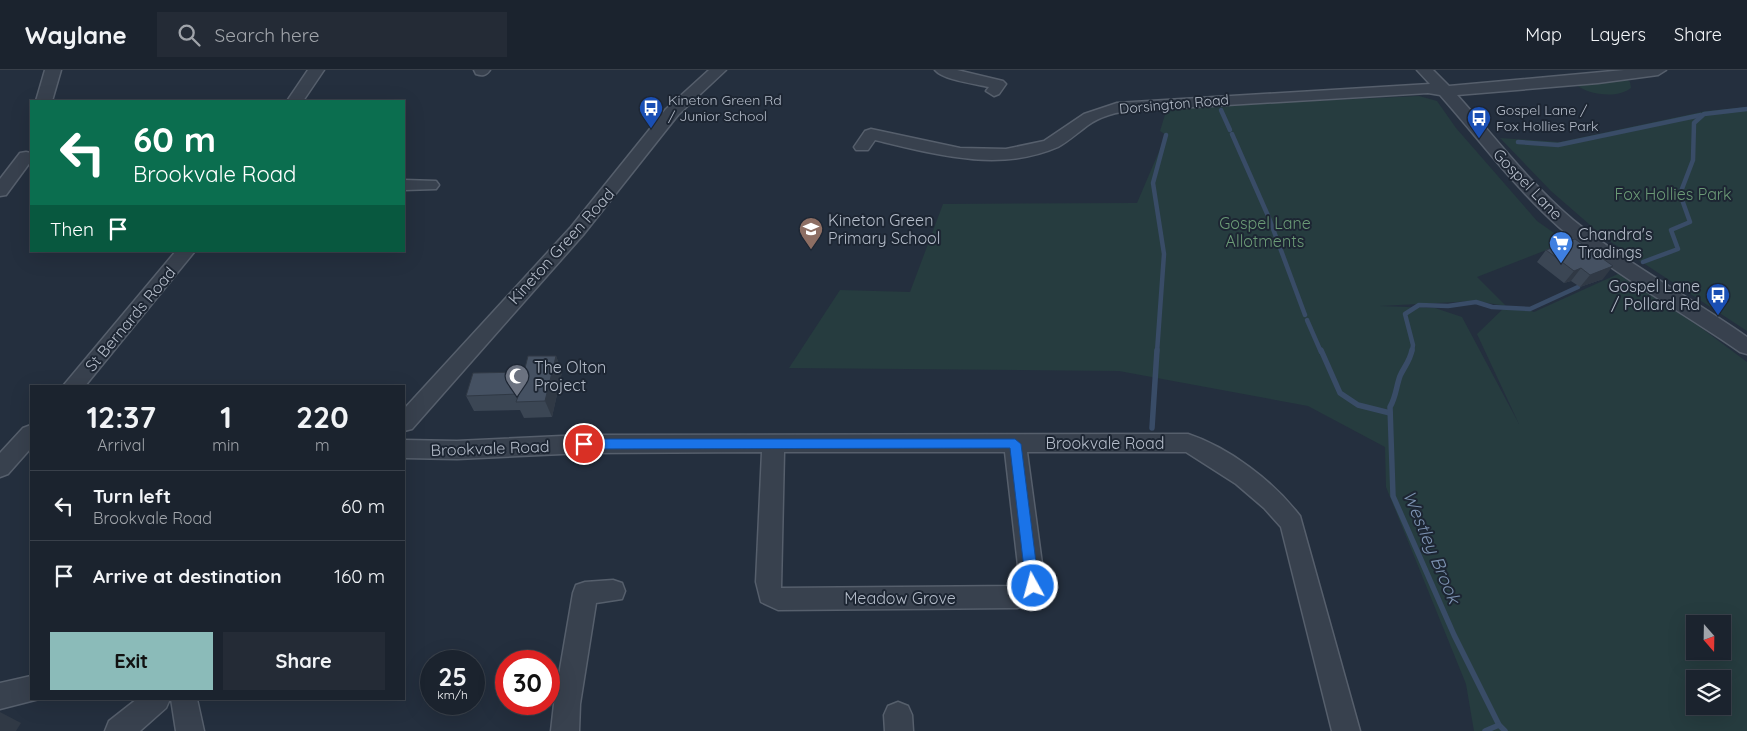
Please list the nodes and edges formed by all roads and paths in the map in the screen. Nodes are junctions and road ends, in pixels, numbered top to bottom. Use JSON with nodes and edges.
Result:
{"nodes":[{"id":1,"x":53,"y":70,"type":"edge"},
{"id":2,"x":316,"y":70,"type":"edge"},
{"id":3,"x":718,"y":70,"type":"edge"},
{"id":4,"x":944,"y":70,"type":"edge"},
{"id":5,"x":1425,"y":70,"type":"edge"},
{"id":6,"x":1658,"y":70,"type":"edge"},
{"id":7,"x":1593,"y":74,"type":"edge"},
{"id":8,"x":1445,"y":90,"type":"junction"},
{"id":9,"x":994,"y":91,"type":"dead end"},
{"id":10,"x":44,"y":100,"type":"edge"},
{"id":11,"x":296,"y":100,"type":"edge"},
{"id":12,"x":862,"y":147,"type":"dead end"},
{"id":13,"x":28,"y":157,"type":"edge"},
{"id":14,"x":411,"y":180,"type":"edge"},
{"id":15,"x":430,"y":186,"type":"dead end"},
{"id":16,"x":0,"y":192,"type":"edge"},
{"id":17,"x":185,"y":252,"type":"edge"},
{"id":18,"x":1747,"y":347,"type":"edge"},
{"id":19,"x":74,"y":385,"type":"edge"},
{"id":20,"x":405,"y":422,"type":"edge"},
{"id":21,"x":30,"y":435,"type":"edge"},
{"id":22,"x":773,"y":444,"type":"junction"},
{"id":23,"x":1015,"y":444,"type":"junction"},
{"id":24,"x":405,"y":449,"type":"edge"},
{"id":25,"x":0,"y":468,"type":"edge"},
{"id":26,"x":613,"y":591,"type":"dead end"},
{"id":27,"x":30,"y":689,"type":"edge"},
{"id":28,"x":0,"y":696,"type":"edge"},
{"id":29,"x":157,"y":700,"type":"edge"},
{"id":30,"x":184,"y":700,"type":"edge"},
{"id":31,"x":119,"y":731,"type":"edge"},
{"id":32,"x":190,"y":731,"type":"edge"},
{"id":33,"x":565,"y":731,"type":"edge"},
{"id":34,"x":1346,"y":731,"type":"edge"}],
"edges":[{"from":1,"to":10,"type":"street"},
{"from":2,"to":11,"type":"street"},
{"from":3,"to":20,"type":"street","name":"Kineton Green Road"},
{"from":4,"to":9,"type":"street"},
{"from":5,"to":8,"type":"street","name":"Gospel Lane"},
{"from":6,"to":7,"type":"street"},
{"from":7,"to":8,"type":"street"},
{"from":8,"to":12,"type":"street","name":"Dorsington Road"},
{"from":8,"to":18,"type":"street","name":"Gospel Lane"},
{"from":13,"to":16,"type":"street"},
{"from":14,"to":15,"type":"street"},
{"from":17,"to":19,"type":"street","name":"St Bernards Road"},
{"from":21,"to":25,"type":"street"},
{"from":22,"to":23,"type":"street","name":"Brookvale Road"},
{"from":22,"to":23,"type":"street","name":"Meadow Grove"},
{"from":22,"to":24,"type":"street","name":"Brookvale Road"},
{"from":23,"to":34,"type":"street","name":"Brookvale Road"},
{"from":26,"to":33,"type":"street"},
{"from":27,"to":28,"type":"street"},
{"from":29,"to":31,"type":"street"},
{"from":30,"to":32,"type":"street"}]}
